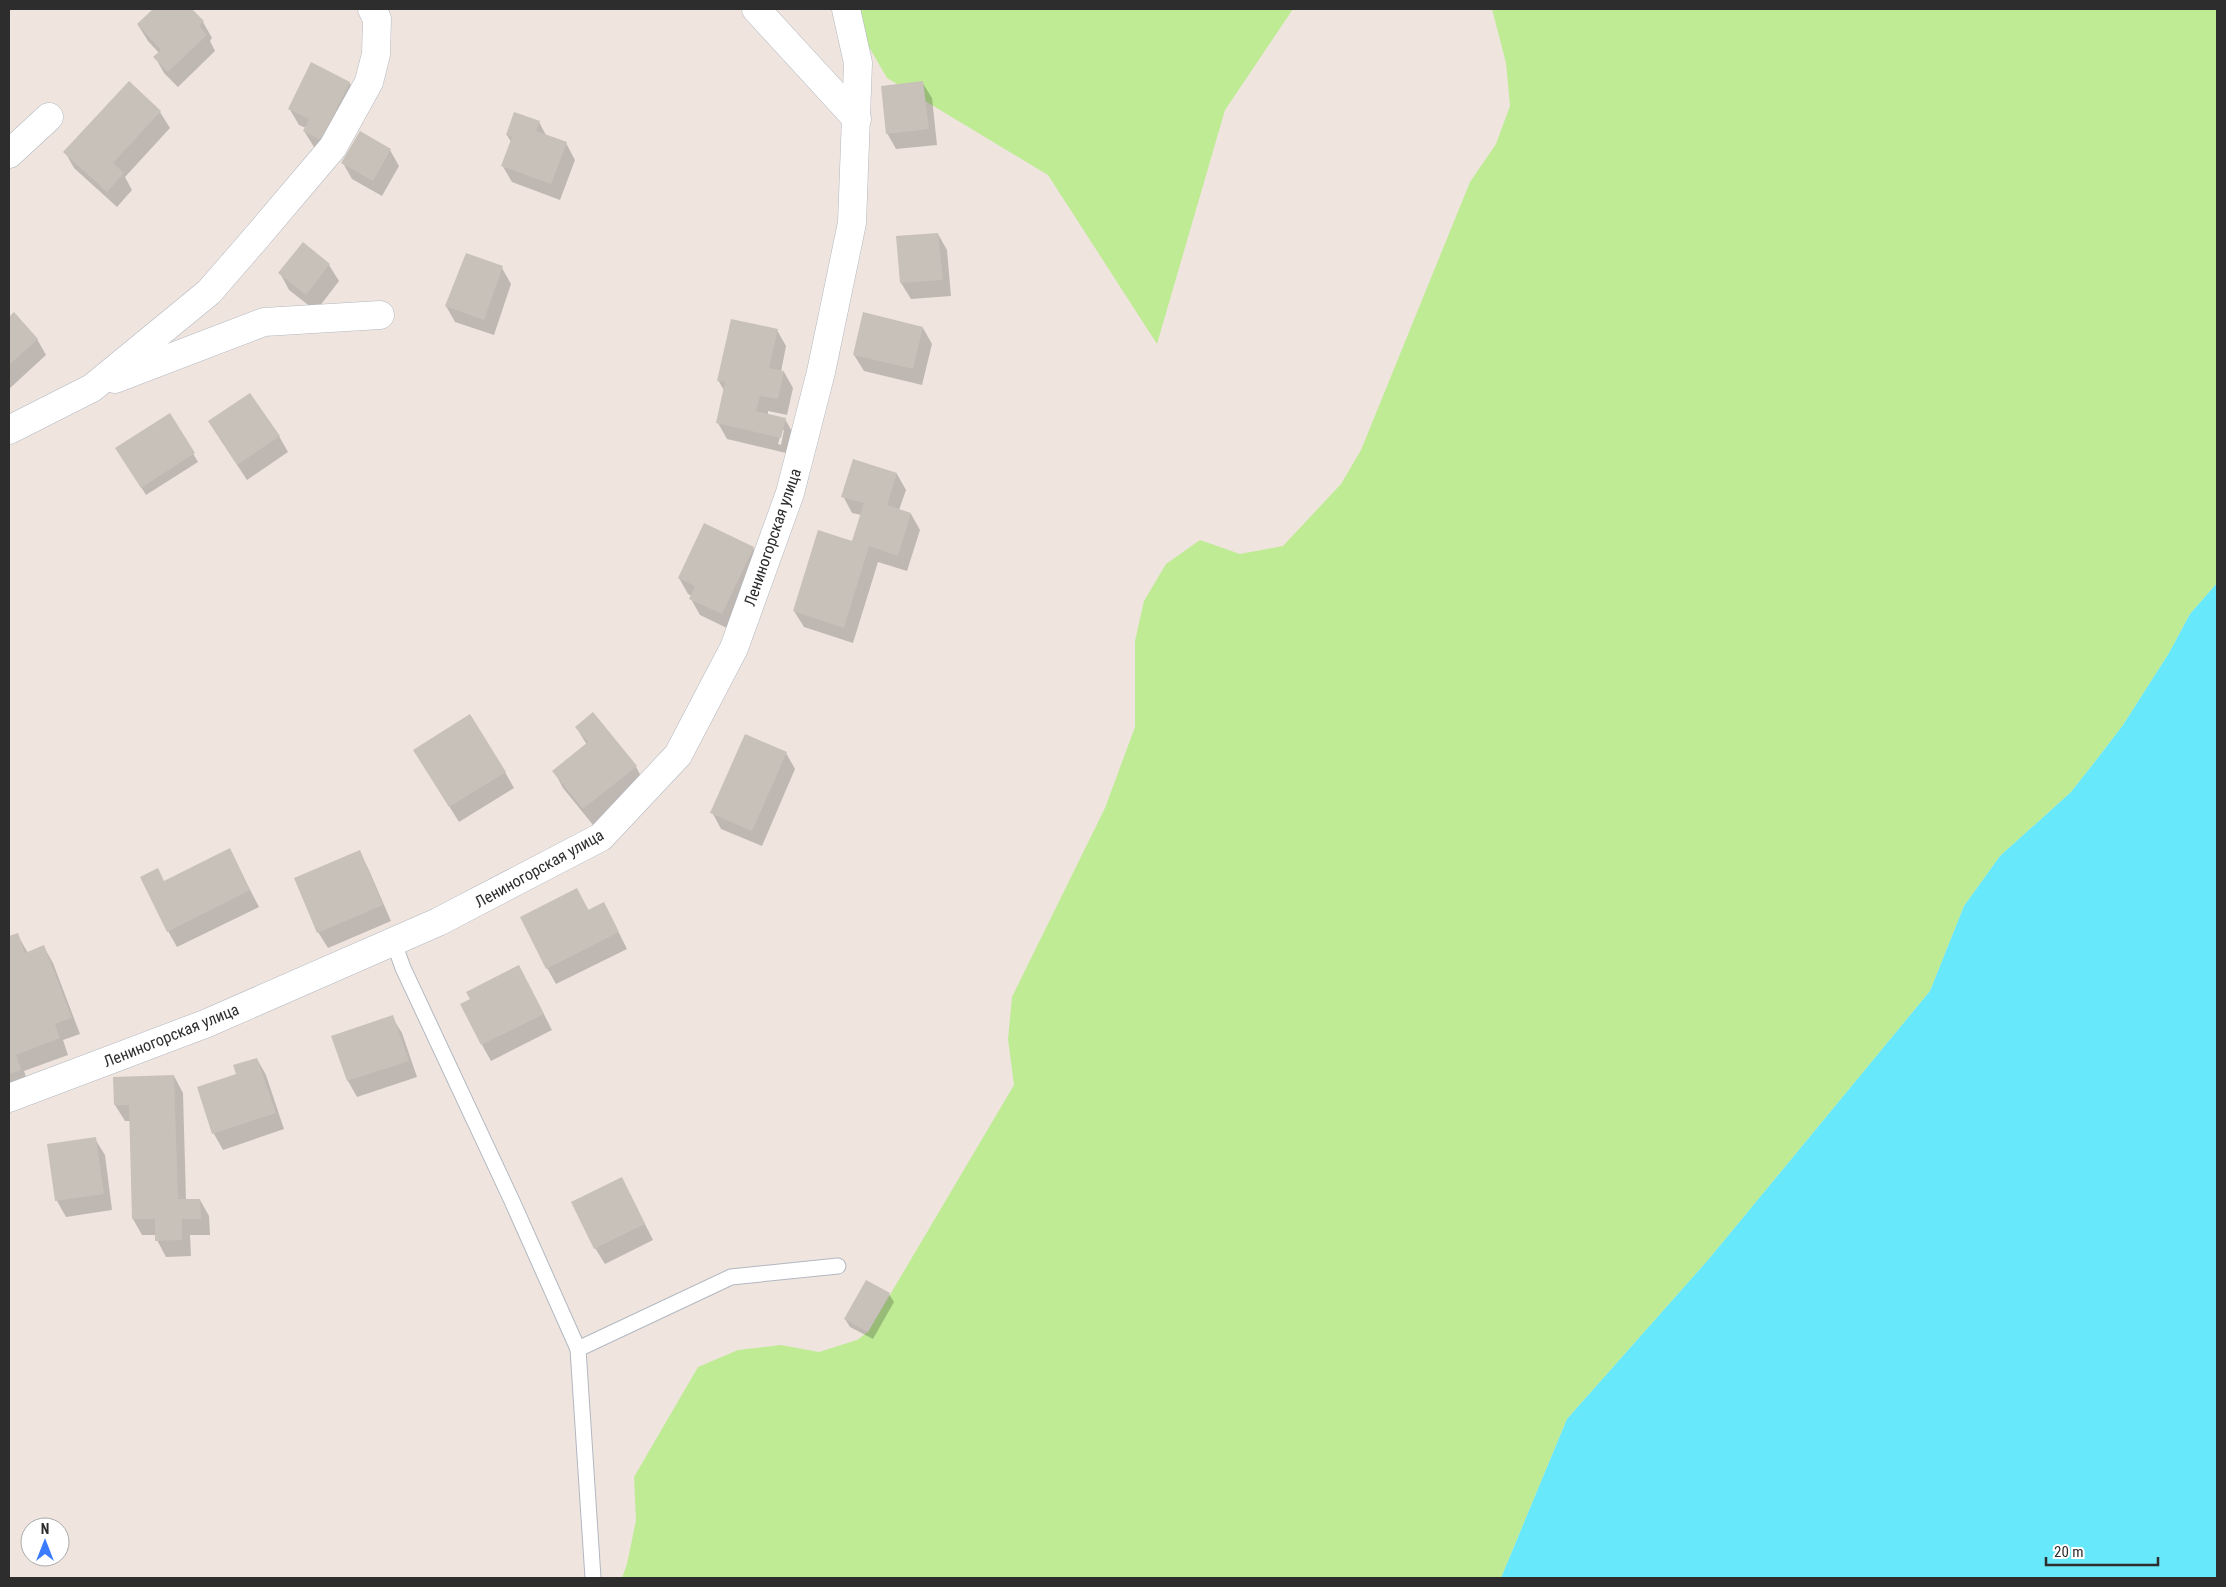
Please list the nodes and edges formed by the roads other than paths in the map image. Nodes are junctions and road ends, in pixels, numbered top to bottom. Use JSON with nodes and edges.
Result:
{"nodes":[{"id":1,"x":372,"y":9,"type":"edge"},
{"id":2,"x":756,"y":9,"type":"edge"},
{"id":3,"x":846,"y":9,"type":"edge"},
{"id":4,"x":49,"y":117,"type":"dead end"},
{"id":5,"x":856,"y":119,"type":"junction"},
{"id":6,"x":9,"y":154,"type":"edge"},
{"id":7,"x":380,"y":315,"type":"dead end"},
{"id":8,"x":92,"y":388,"type":"junction"},
{"id":9,"x":9,"y":430,"type":"edge"},
{"id":10,"x":393,"y":940,"type":"junction"},
{"id":11,"x":9,"y":1098,"type":"edge"},
{"id":12,"x":838,"y":1266,"type":"dead end"},
{"id":13,"x":578,"y":1349,"type":"junction"},
{"id":14,"x":593,"y":1578,"type":"edge"}],
"edges":[{"from":1,"to":8,"type":"street"},
{"from":2,"to":5,"type":"street"},
{"from":3,"to":5,"type":"street","name":"Лениногорская улица"},
{"from":4,"to":6,"type":"street"},
{"from":5,"to":10,"type":"street","name":"Лениногорская улица"},
{"from":7,"to":8,"type":"street"},
{"from":8,"to":9,"type":"street"},
{"from":10,"to":11,"type":"street","name":"Лениногорская улица"},
{"from":10,"to":13,"type":"lane"},
{"from":12,"to":13,"type":"lane"},
{"from":13,"to":14,"type":"lane"}]}
